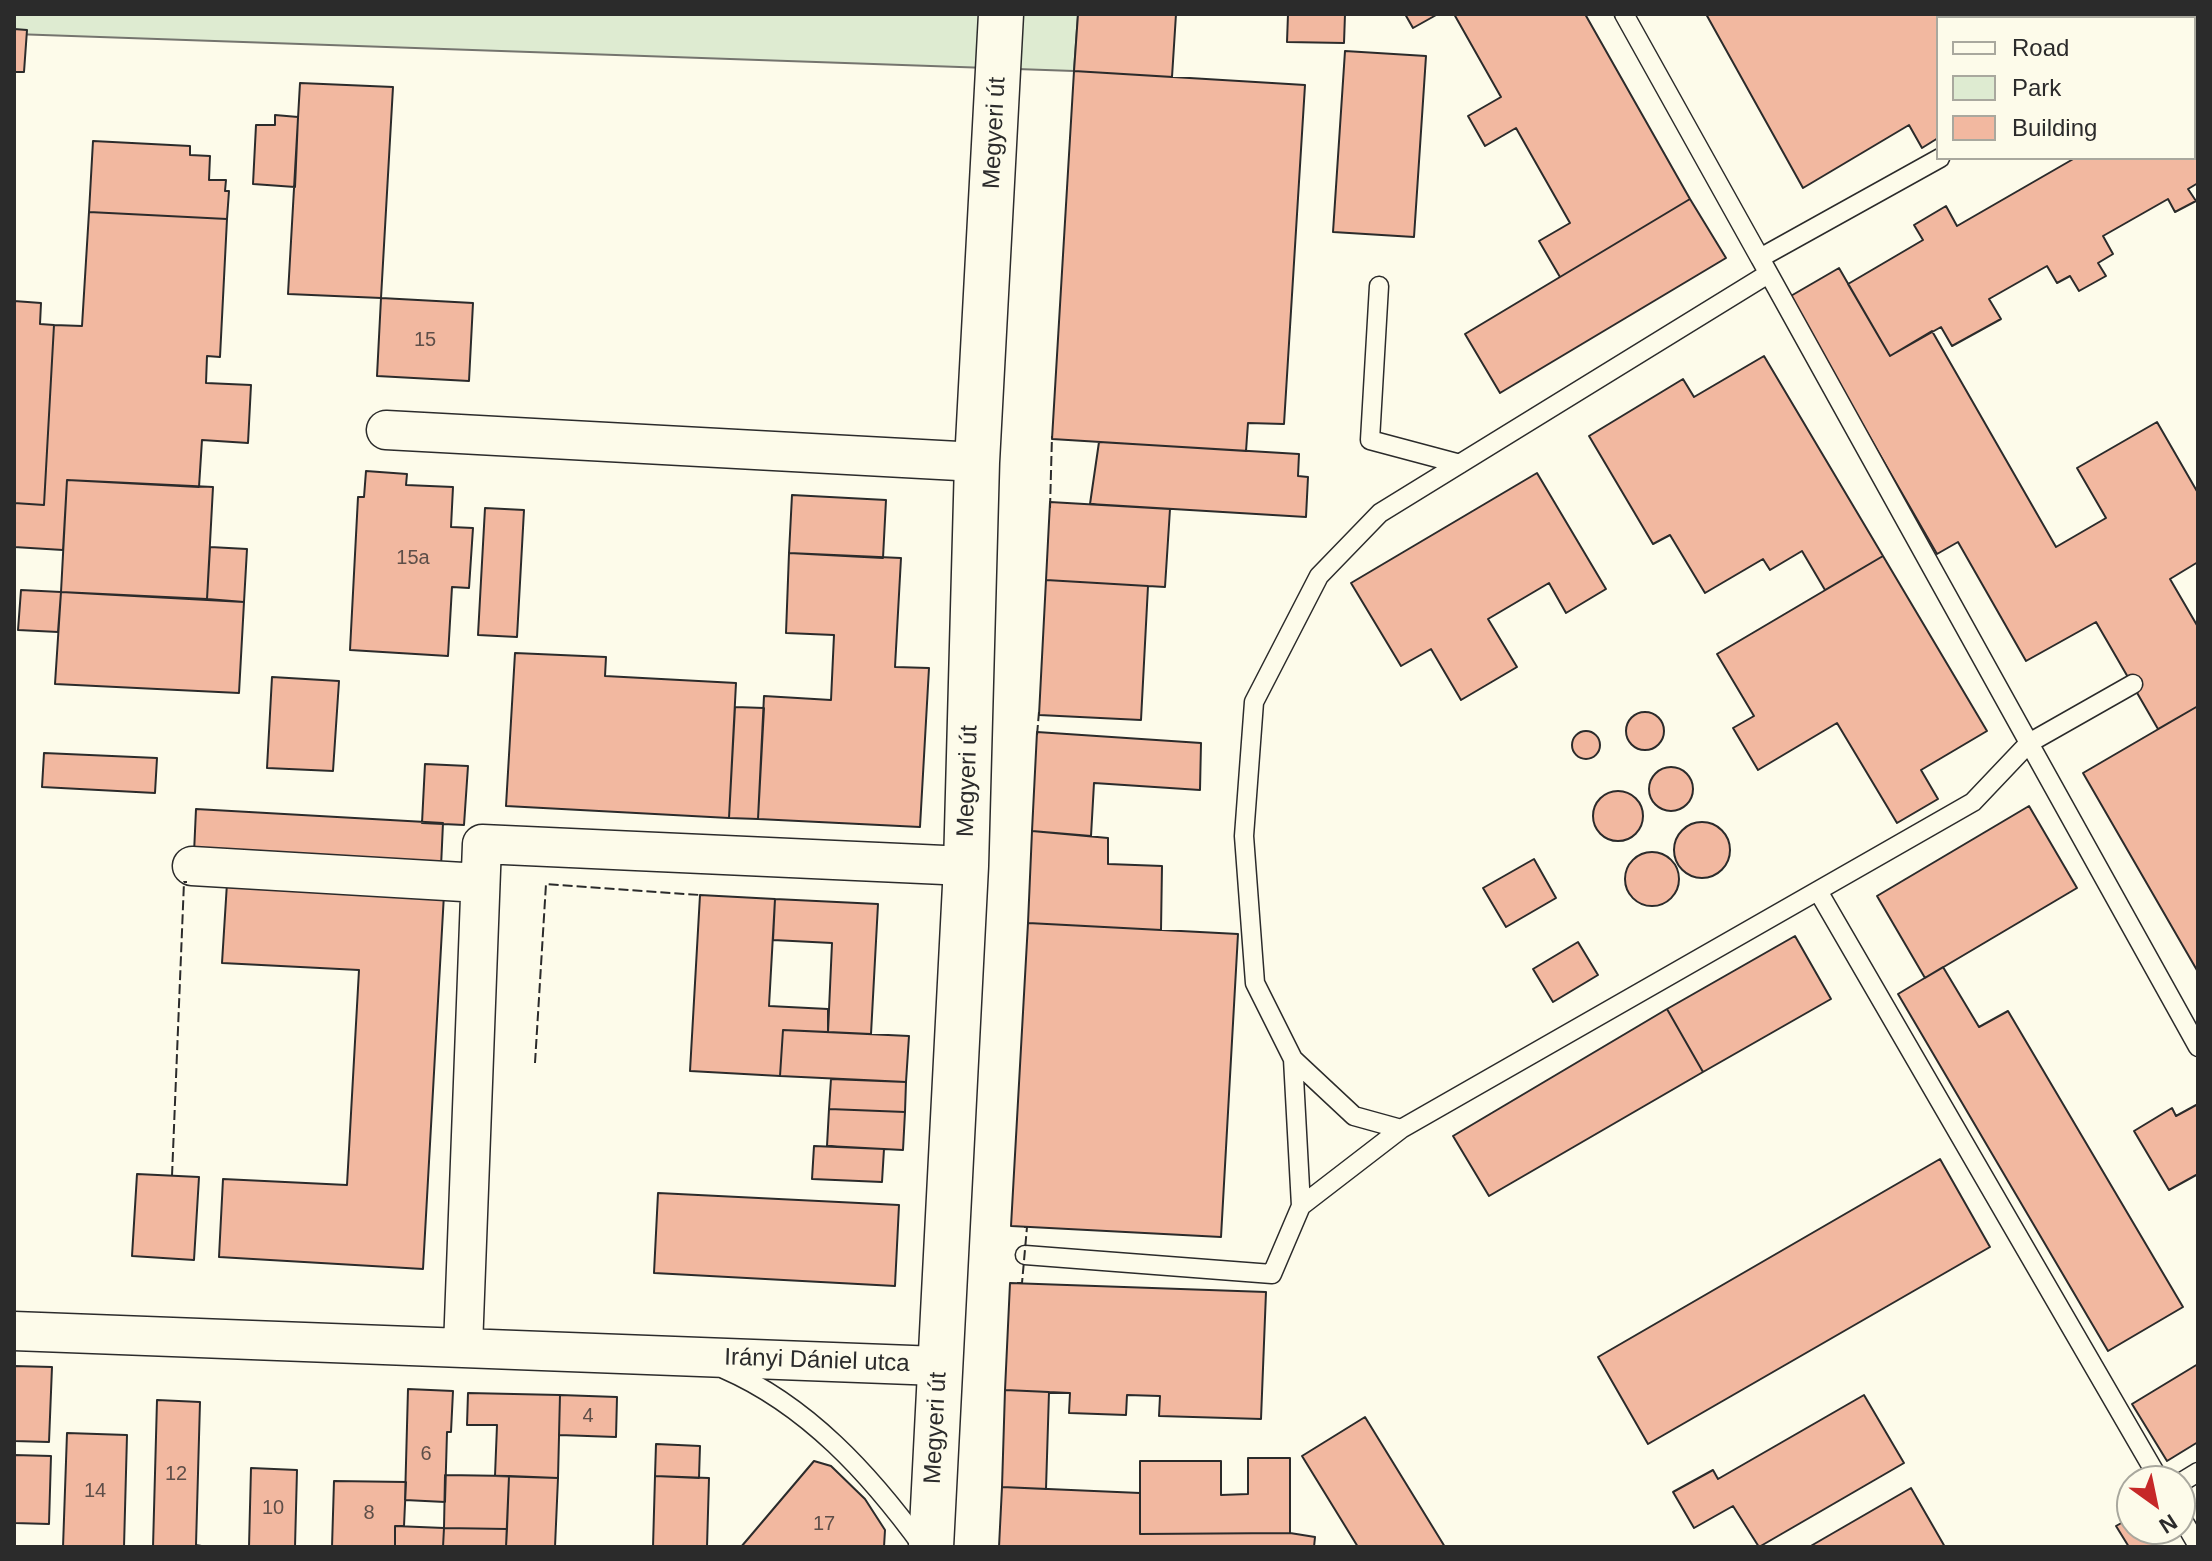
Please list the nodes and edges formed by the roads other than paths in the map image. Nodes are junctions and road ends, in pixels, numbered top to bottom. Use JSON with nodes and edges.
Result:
{"nodes":[{"id":1,"x":1001,"y":14,"type":"edge"},
{"id":2,"x":1624,"y":14,"type":"edge"},
{"id":3,"x":1937,"y":160,"type":"edge"},
{"id":4,"x":1764,"y":266,"type":"junction"},
{"id":5,"x":1379,"y":286,"type":"dead end"},
{"id":6,"x":386,"y":430,"type":"dead end"},
{"id":7,"x":977,"y":462,"type":"junction"},
{"id":8,"x":1460,"y":464,"type":"junction"},
{"id":9,"x":2133,"y":684,"type":"dead end"},
{"id":10,"x":2029,"y":743,"type":"junction"},
{"id":11,"x":192,"y":866,"type":"dead end"},
{"id":12,"x":966,"y":866,"type":"junction"},
{"id":13,"x":480,"y":883,"type":"junction"},
{"id":14,"x":1818,"y":891,"type":"junction"},
{"id":15,"x":2198,"y":1047,"type":"edge"},
{"id":16,"x":1293,"y":1059,"type":"junction"},
{"id":17,"x":1401,"y":1129,"type":"junction"},
{"id":18,"x":1301,"y":1206,"type":"junction"},
{"id":19,"x":1025,"y":1255,"type":"dead end"},
{"id":20,"x":14,"y":1331,"type":"edge"},
{"id":21,"x":463,"y":1347,"type":"junction"},
{"id":22,"x":696,"y":1357,"type":"junction"},
{"id":23,"x":938,"y":1366,"type":"junction"},
{"id":24,"x":2151,"y":1465,"type":"edge"},
{"id":25,"x":923,"y":1547,"type":"edge"},
{"id":26,"x":931,"y":1547,"type":"edge"}],
"edges":[{"from":1,"to":7,"type":"main road","name":"Megyeri út"},
{"from":2,"to":4,"type":"lane"},
{"from":3,"to":4,"type":"lane"},
{"from":4,"to":8,"type":"lane"},
{"from":4,"to":10,"type":"lane"},
{"from":5,"to":8,"type":"lane"},
{"from":6,"to":7,"type":"street"},
{"from":7,"to":12,"type":"main road","name":"Megyeri út"},
{"from":8,"to":16,"type":"lane"},
{"from":9,"to":10,"type":"lane"},
{"from":10,"to":14,"type":"lane"},
{"from":10,"to":15,"type":"lane"},
{"from":11,"to":13,"type":"street"},
{"from":12,"to":13,"type":"street"},
{"from":12,"to":23,"type":"main road","name":"Megyeri út"},
{"from":13,"to":21,"type":"street"},
{"from":14,"to":17,"type":"lane"},
{"from":14,"to":24,"type":"lane"},
{"from":16,"to":17,"type":"lane"},
{"from":16,"to":18,"type":"lane"},
{"from":17,"to":18,"type":"lane"},
{"from":18,"to":19,"type":"lane"},
{"from":20,"to":21,"type":"street","name":"Irányi Dániel utca"},
{"from":21,"to":22,"type":"street","name":"Irányi Dániel utca"},
{"from":22,"to":23,"type":"street","name":"Irányi Dániel utca"},
{"from":22,"to":25,"type":"lane"},
{"from":23,"to":26,"type":"main road","name":"Megyeri út"}]}
